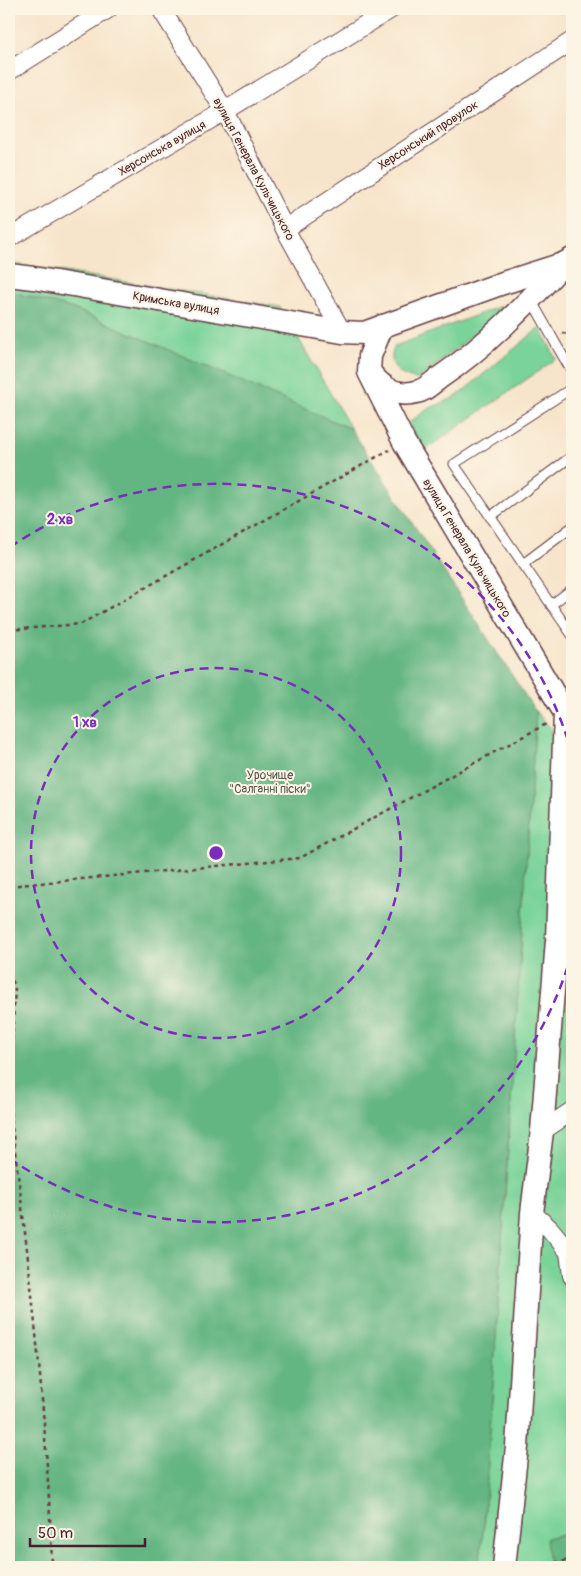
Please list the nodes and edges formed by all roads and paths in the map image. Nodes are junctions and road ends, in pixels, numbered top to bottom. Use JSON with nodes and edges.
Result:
{"nodes":[{"id":1,"x":108,"y":9,"type":"edge"},
{"id":2,"x":161,"y":9,"type":"edge"},
{"id":3,"x":391,"y":9,"type":"edge"},
{"id":4,"x":572,"y":41,"type":"edge"},
{"id":5,"x":9,"y":71,"type":"edge"},
{"id":6,"x":225,"y":111,"type":"junction"},
{"id":7,"x":285,"y":229,"type":"junction"},
{"id":8,"x":9,"y":238,"type":"edge"},
{"id":9,"x":568,"y":261,"type":"edge"},
{"id":10,"x":9,"y":275,"type":"edge"},
{"id":11,"x":503,"y":283,"type":"junction"},
{"id":12,"x":531,"y":300,"type":"junction"},
{"id":13,"x":382,"y":326,"type":"junction"},
{"id":14,"x":342,"y":332,"type":"junction"},
{"id":15,"x":572,"y":371,"type":"edge"},
{"id":16,"x":369,"y":372,"type":"junction"},
{"id":17,"x":572,"y":388,"type":"edge"},
{"id":18,"x":418,"y":392,"type":"junction"},
{"id":19,"x":404,"y":442,"type":"junction"},
{"id":20,"x":572,"y":456,"type":"edge"},
{"id":21,"x":490,"y":517,"type":"junction"},
{"id":22,"x":572,"y":527,"type":"edge"},
{"id":23,"x":523,"y":564,"type":"junction"},
{"id":24,"x":572,"y":590,"type":"edge"},
{"id":25,"x":551,"y":605,"type":"junction"},
{"id":26,"x":9,"y":630,"type":"edge"},
{"id":27,"x":572,"y":635,"type":"edge"},
{"id":28,"x":569,"y":717,"type":"edge"},
{"id":29,"x":9,"y":886,"type":"edge"},
{"id":30,"x":565,"y":936,"type":"edge"},
{"id":31,"x":9,"y":973,"type":"edge"},
{"id":32,"x":9,"y":1098,"type":"edge"},
{"id":33,"x":9,"y":1104,"type":"edge"},
{"id":34,"x":572,"y":1110,"type":"edge"},
{"id":35,"x":542,"y":1131,"type":"junction"},
{"id":36,"x":532,"y":1213,"type":"junction"},
{"id":37,"x":571,"y":1252,"type":"edge"},
{"id":38,"x":572,"y":1276,"type":"edge"},
{"id":39,"x":572,"y":1560,"type":"edge"},
{"id":40,"x":52,"y":1567,"type":"edge"},
{"id":41,"x":504,"y":1567,"type":"edge"},
{"id":42,"x":523,"y":1567,"type":"edge"}],
"edges":[{"from":1,"to":5,"type":"street"},
{"from":2,"to":6,"type":"street","name":"вулиця Генерала Кульчицького"},
{"from":3,"to":6,"type":"street","name":"Херсонська вулиця"},
{"from":4,"to":7,"type":"street","name":"Херсонський провулок"},
{"from":6,"to":7,"type":"street","name":"вулиця Генерала Кульчицького"},
{"from":6,"to":8,"type":"street","name":"Херсонська вулиця"},
{"from":7,"to":14,"type":"street","name":"вулиця Генерала Кульчицького"},
{"from":9,"to":11,"type":"street","name":"Кримська вулиця"},
{"from":9,"to":12,"type":"street","name":"Кримська вулиця"},
{"from":10,"to":14,"type":"street","name":"Кримська вулиця"},
{"from":11,"to":12,"type":"street"},
{"from":11,"to":13,"type":"street","name":"Кримська вулиця"},
{"from":12,"to":15,"type":"lane"},
{"from":12,"to":18,"type":"street","name":"Кримська вулиця"},
{"from":13,"to":14,"type":"street","name":"Кримська вулиця"},
{"from":13,"to":16,"type":"street"},
{"from":14,"to":16,"type":"street"},
{"from":16,"to":18,"type":"street"},
{"from":16,"to":19,"type":"street","name":"вулиця Генерала Кульчицького"},
{"from":17,"to":21,"type":"lane"},
{"from":18,"to":19,"type":"street","name":"Кримська вулиця"},
{"from":19,"to":26,"type":"path"},
{"from":19,"to":28,"type":"street","name":"вулиця Генерала Кульчицького"},
{"from":20,"to":21,"type":"lane"},
{"from":21,"to":23,"type":"lane"},
{"from":22,"to":23,"type":"lane"},
{"from":23,"to":25,"type":"lane"},
{"from":24,"to":25,"type":"lane"},
{"from":25,"to":27,"type":"lane"},
{"from":28,"to":29,"type":"path"},
{"from":28,"to":30,"type":"street"},
{"from":30,"to":35,"type":"street"},
{"from":31,"to":32,"type":"path"},
{"from":33,"to":40,"type":"path"},
{"from":34,"to":35,"type":"street"},
{"from":35,"to":36,"type":"street"},
{"from":36,"to":37,"type":"street"},
{"from":36,"to":41,"type":"street"},
{"from":37,"to":38,"type":"street"},
{"from":39,"to":42,"type":"path"}]}
